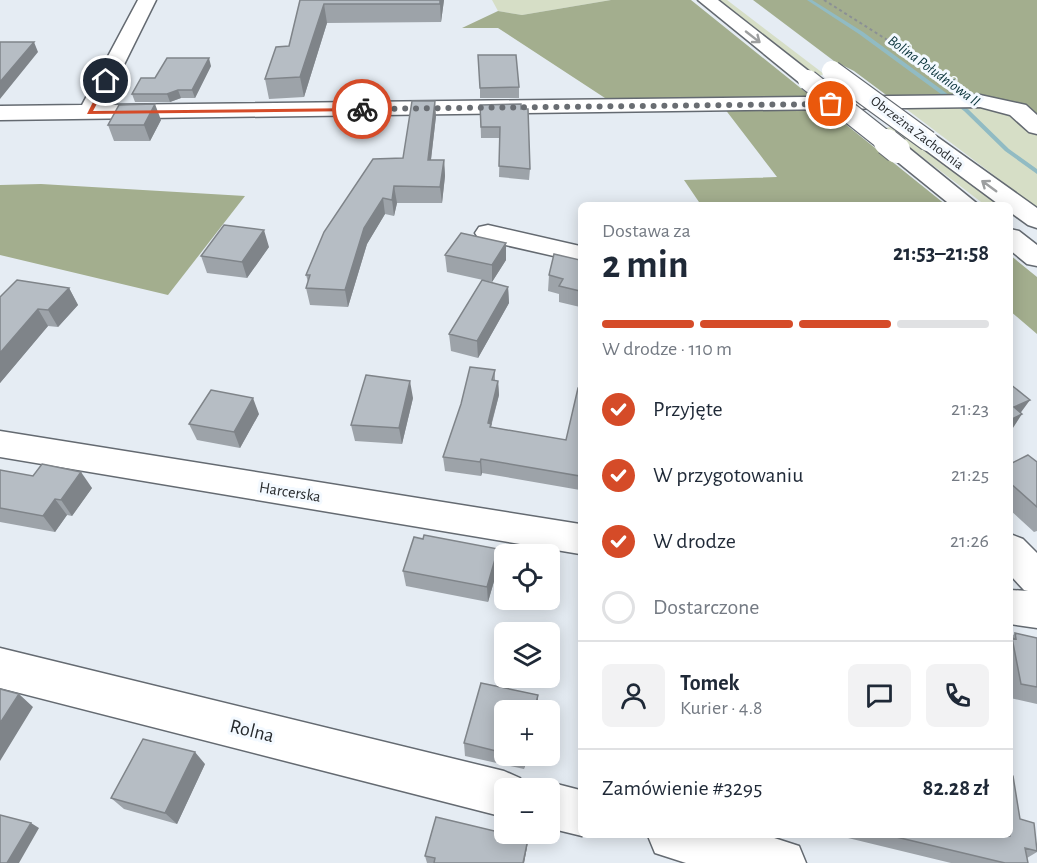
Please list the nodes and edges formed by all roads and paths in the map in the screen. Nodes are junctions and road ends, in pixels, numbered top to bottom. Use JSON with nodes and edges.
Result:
{"nodes":[{"id":1,"x":147,"y":0,"type":"edge"},
{"id":2,"x":707,"y":0,"type":"edge"},
{"id":3,"x":824,"y":0,"type":"edge"},
{"id":4,"x":814,"y":57,"type":"dead end"},
{"id":5,"x":982,"y":101,"type":"junction"},
{"id":6,"x":0,"y":113,"type":"edge"},
{"id":7,"x":89,"y":113,"type":"junction"},
{"id":8,"x":1037,"y":127,"type":"edge"},
{"id":9,"x":963,"y":202,"type":"edge"},
{"id":10,"x":1012,"y":202,"type":"edge"},
{"id":11,"x":1013,"y":203,"type":"edge"},
{"id":12,"x":1037,"y":220,"type":"edge"},
{"id":13,"x":488,"y":233,"type":"dead end"},
{"id":14,"x":1013,"y":239,"type":"edge"},
{"id":15,"x":578,"y":254,"type":"edge"},
{"id":16,"x":1037,"y":258,"type":"edge"},
{"id":17,"x":0,"y":444,"type":"edge"},
{"id":18,"x":578,"y":539,"type":"edge"},
{"id":19,"x":1013,"y":553,"type":"edge"},
{"id":20,"x":1037,"y":578,"type":"edge"},
{"id":21,"x":1013,"y":607,"type":"edge"},
{"id":22,"x":1037,"y":610,"type":"edge"},
{"id":23,"x":0,"y":668,"type":"edge"},
{"id":24,"x":494,"y":792,"type":"edge"},
{"id":25,"x":560,"y":808,"type":"edge"},
{"id":26,"x":578,"y":812,"type":"edge"},
{"id":27,"x":680,"y":838,"type":"edge"},
{"id":28,"x":782,"y":863,"type":"edge"}],
"edges":[{"from":1,"to":7,"type":"street"},
{"from":2,"to":9,"type":"street","name":"Obrzeżna Zachodnia","one_way":true,"bridge":true},
{"from":3,"to":5,"type":"path"},
{"from":10,"to":4,"type":"street","name":"Obrzeżna Zachodnia","one_way":true,"bridge":true},
{"from":5,"to":7,"type":"street"},
{"from":5,"to":8,"type":"street"},
{"from":6,"to":7,"type":"street"},
{"from":12,"to":11,"type":"street","name":"Obrzeżna Zachodnia","one_way":true,"bridge":true},
{"from":13,"to":15,"type":"street"},
{"from":14,"to":16,"type":"street"},
{"from":17,"to":18,"type":"street","name":"Harcerska"},
{"from":19,"to":20,"type":"street"},
{"from":21,"to":22,"type":"street"},
{"from":23,"to":24,"type":"street","name":"Rolna"},
{"from":25,"to":26,"type":"street"},
{"from":27,"to":28,"type":"street"}]}
